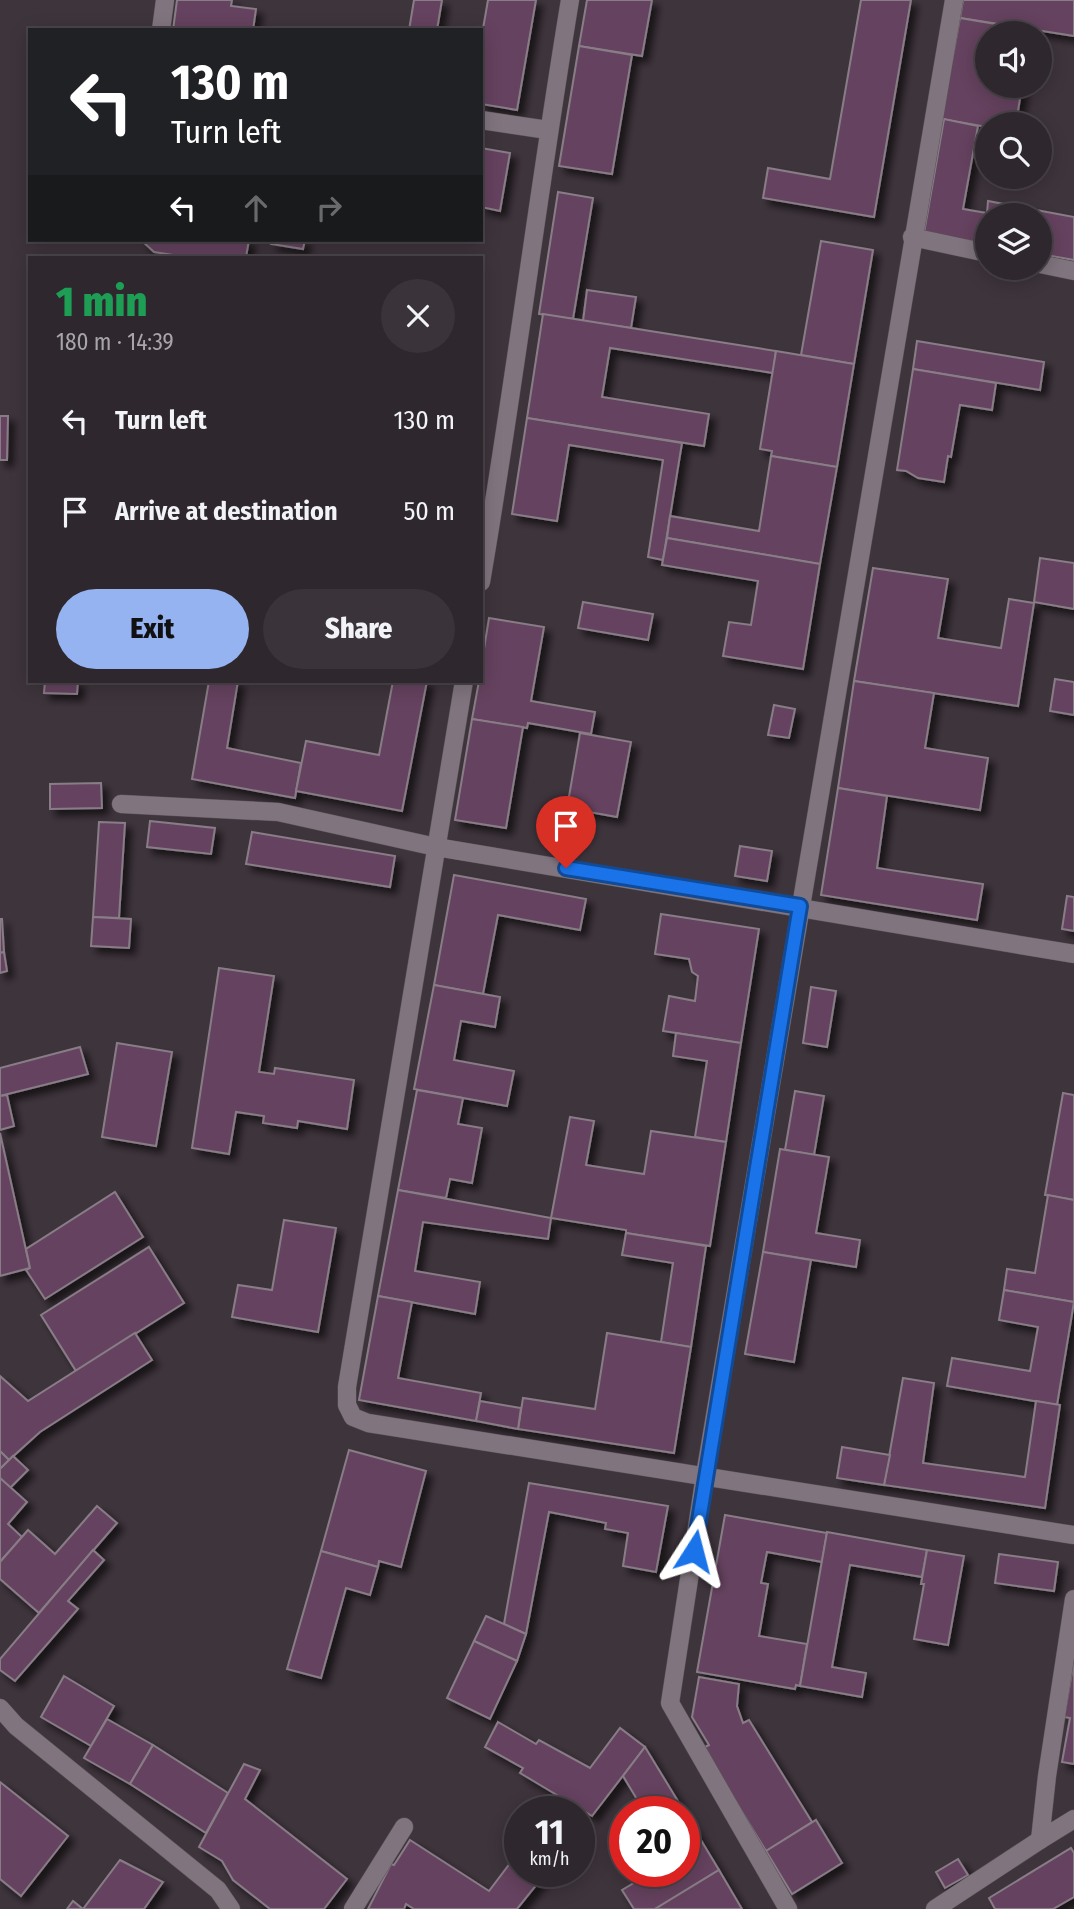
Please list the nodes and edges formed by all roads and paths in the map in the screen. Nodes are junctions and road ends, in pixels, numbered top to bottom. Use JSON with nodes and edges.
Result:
{"nodes":[{"id":1,"x":165,"y":0,"type":"edge"},
{"id":2,"x":570,"y":0,"type":"edge"},
{"id":3,"x":954,"y":0,"type":"edge"},
{"id":4,"x":161,"y":28,"type":"edge"},
{"id":5,"x":483,"y":120,"type":"edge"},
{"id":6,"x":548,"y":130,"type":"junction"},
{"id":7,"x":912,"y":237,"type":"junction"},
{"id":8,"x":975,"y":250,"type":"edge"},
{"id":9,"x":1052,"y":266,"type":"edge"},
{"id":10,"x":1074,"y":271,"type":"edge"},
{"id":11,"x":489,"y":486,"type":"edge"},
{"id":12,"x":483,"y":558,"type":"edge"},
{"id":13,"x":464,"y":683,"type":"edge"},
{"id":14,"x":121,"y":804,"type":"dead end"},
{"id":15,"x":436,"y":847,"type":"junction"},
{"id":16,"x":800,"y":906,"type":"junction"},
{"id":17,"x":1074,"y":954,"type":"edge"},
{"id":18,"x":705,"y":1475,"type":"junction"},
{"id":19,"x":1074,"y":1535,"type":"edge"},
{"id":20,"x":1074,"y":1600,"type":"edge"},
{"id":21,"x":0,"y":1708,"type":"edge"},
{"id":22,"x":1074,"y":1819,"type":"edge"},
{"id":23,"x":404,"y":1827,"type":"dead end"},
{"id":24,"x":1040,"y":1840,"type":"junction"},
{"id":25,"x":231,"y":1909,"type":"edge"},
{"id":26,"x":353,"y":1909,"type":"edge"},
{"id":27,"x":788,"y":1909,"type":"edge"},
{"id":28,"x":935,"y":1909,"type":"edge"}],
"edges":[{"from":1,"to":4,"type":"street"},
{"from":2,"to":6,"type":"street"},
{"from":3,"to":7,"type":"street"},
{"from":5,"to":6,"type":"street"},
{"from":6,"to":11,"type":"street"},
{"from":7,"to":8,"type":"street"},
{"from":7,"to":16,"type":"street"},
{"from":9,"to":10,"type":"street"},
{"from":11,"to":12,"type":"street"},
{"from":13,"to":15,"type":"street"},
{"from":14,"to":15,"type":"street"},
{"from":15,"to":16,"type":"street"},
{"from":15,"to":18,"type":"street"},
{"from":16,"to":17,"type":"street"},
{"from":16,"to":18,"type":"street"},
{"from":18,"to":19,"type":"street"},
{"from":18,"to":27,"type":"street"},
{"from":20,"to":24,"type":"street"},
{"from":21,"to":25,"type":"street"},
{"from":22,"to":24,"type":"street"},
{"from":23,"to":26,"type":"street"},
{"from":24,"to":28,"type":"street"}]}
